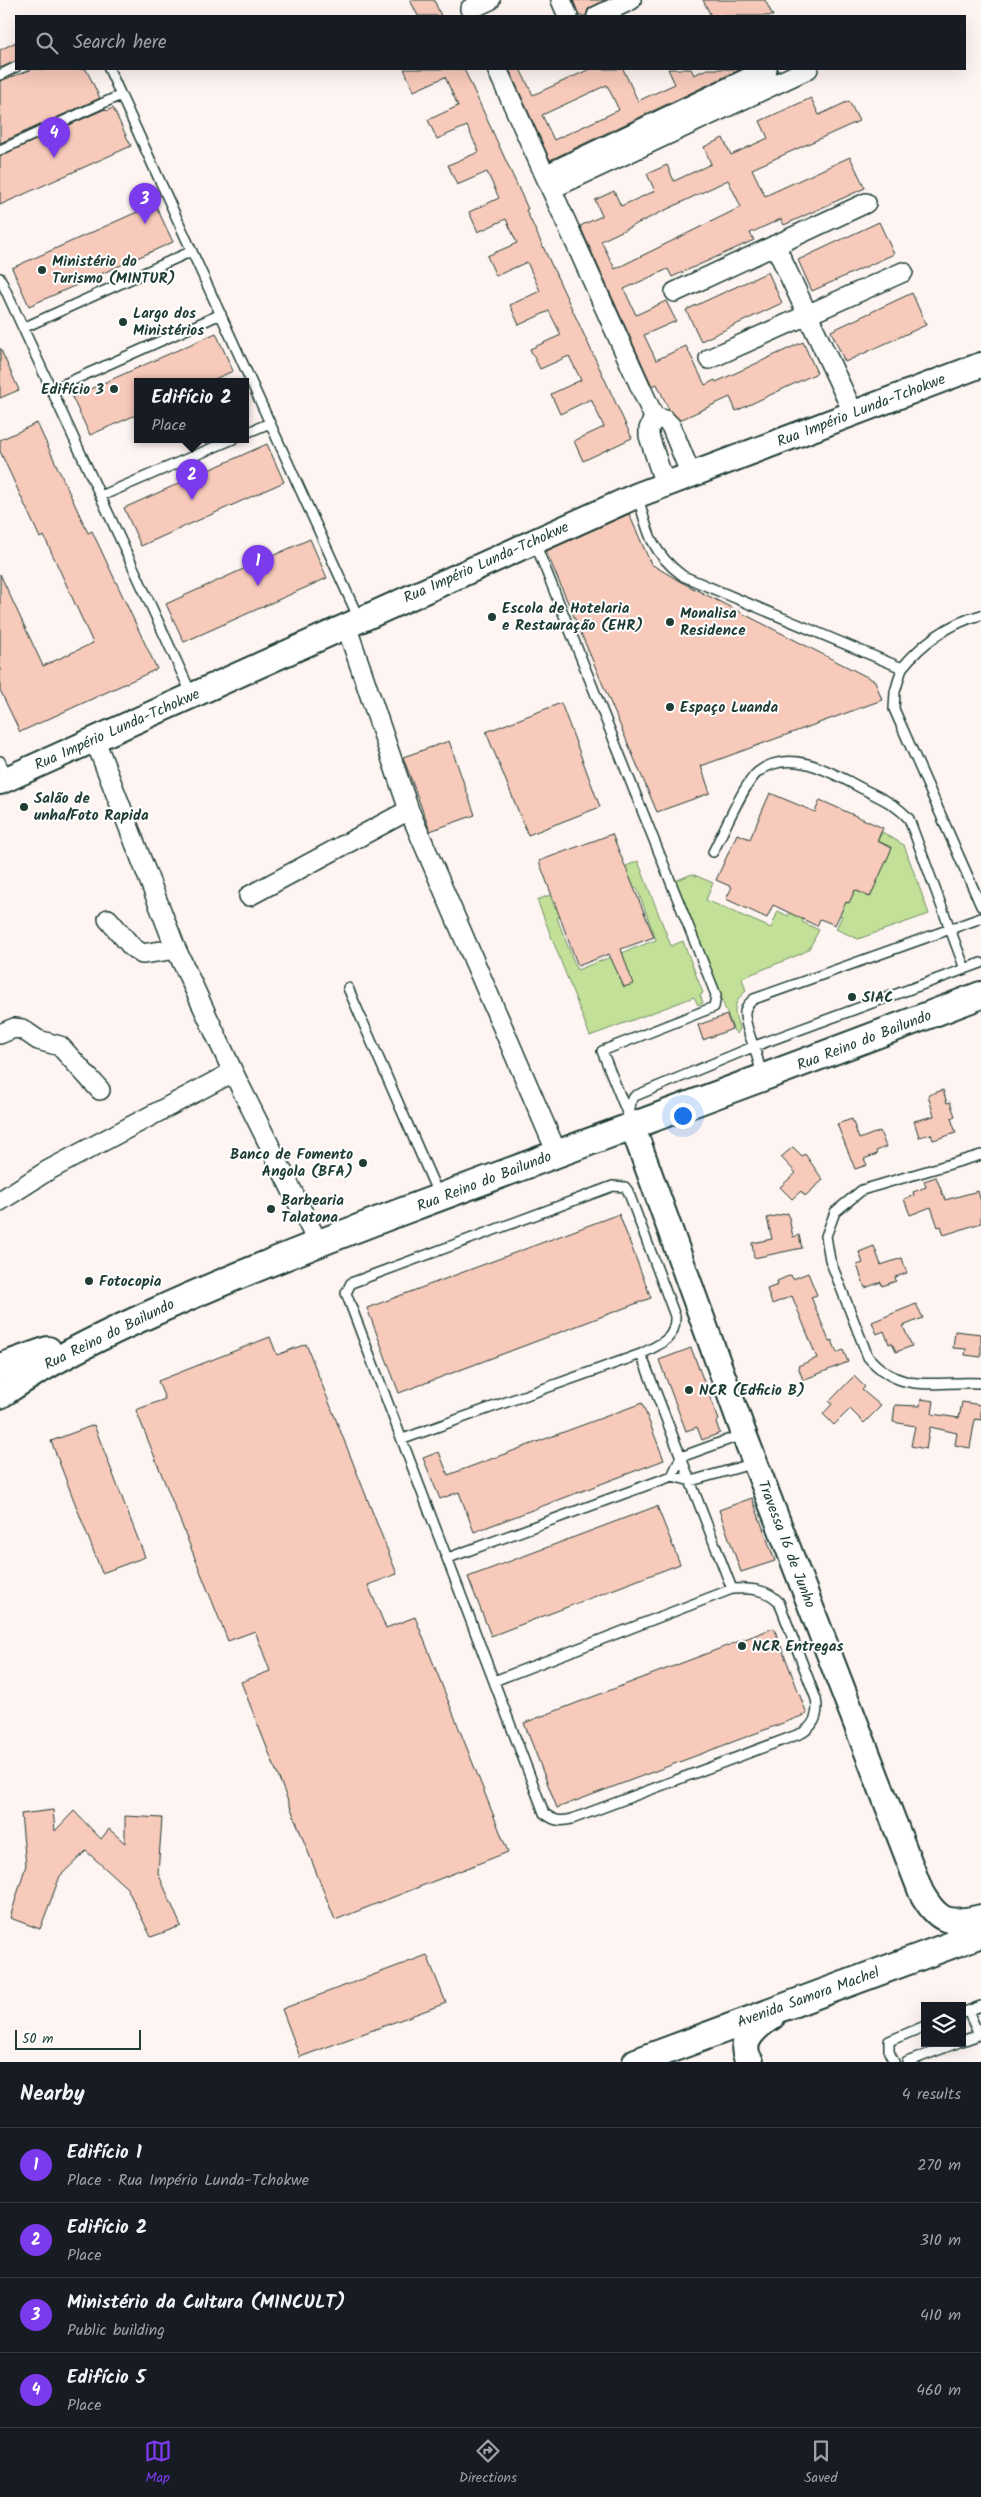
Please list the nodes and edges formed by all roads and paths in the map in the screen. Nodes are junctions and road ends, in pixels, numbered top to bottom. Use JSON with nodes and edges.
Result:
{"nodes":[{"id":1,"x":490,"y":0,"type":"edge"},
{"id":2,"x":561,"y":0,"type":"edge"},
{"id":3,"x":631,"y":0,"type":"edge"},
{"id":4,"x":470,"y":8,"type":"edge"},
{"id":5,"x":568,"y":15,"type":"edge"},
{"id":6,"x":599,"y":15,"type":"edge"},
{"id":7,"x":15,"y":68,"type":"edge"},
{"id":8,"x":109,"y":70,"type":"edge"},
{"id":9,"x":497,"y":70,"type":"edge"},
{"id":10,"x":765,"y":70,"type":"edge"},
{"id":11,"x":806,"y":70,"type":"edge"},
{"id":12,"x":0,"y":75,"type":"edge"},
{"id":13,"x":121,"y":95,"type":"junction"},
{"id":14,"x":0,"y":150,"type":"edge"},
{"id":15,"x":548,"y":182,"type":"junction"},
{"id":16,"x":866,"y":204,"type":"dead end"},
{"id":17,"x":775,"y":246,"type":"junction"},
{"id":18,"x":192,"y":251,"type":"junction"},
{"id":19,"x":903,"y":272,"type":"dead end"},
{"id":20,"x":0,"y":278,"type":"edge"},
{"id":21,"x":676,"y":292,"type":"dead end"},
{"id":22,"x":221,"y":314,"type":"junction"},
{"id":23,"x":808,"y":315,"type":"junction"},
{"id":24,"x":23,"y":328,"type":"junction"},
{"id":25,"x":708,"y":359,"type":"dead end"},
{"id":26,"x":981,"y":365,"type":"edge"},
{"id":27,"x":51,"y":390,"type":"junction"},
{"id":28,"x":853,"y":412,"type":"junction"},
{"id":29,"x":654,"y":417,"type":"junction"},
{"id":30,"x":270,"y":423,"type":"junction"},
{"id":31,"x":249,"y":432,"type":"edge"},
{"id":32,"x":224,"y":443,"type":"edge"},
{"id":33,"x":691,"y":475,"type":"junction"},
{"id":34,"x":665,"y":485,"type":"junction"},
{"id":35,"x":638,"y":495,"type":"junction"},
{"id":36,"x":101,"y":496,"type":"junction"},
{"id":37,"x":534,"y":540,"type":"junction"},
{"id":38,"x":981,"y":615,"type":"edge"},
{"id":39,"x":353,"y":622,"type":"junction"},
{"id":40,"x":902,"y":668,"type":"junction"},
{"id":41,"x":192,"y":695,"type":"junction"},
{"id":42,"x":92,"y":740,"type":"junction"},
{"id":43,"x":3,"y":774,"type":"edge"},
{"id":44,"x":409,"y":810,"type":"junction"},
{"id":45,"x":713,"y":852,"type":"dead end"},
{"id":46,"x":249,"y":896,"type":"dead end"},
{"id":47,"x":981,"y":906,"type":"edge"},
{"id":48,"x":981,"y":918,"type":"edge"},
{"id":49,"x":108,"y":919,"type":"dead end"},
{"id":50,"x":949,"y":929,"type":"junction"},
{"id":51,"x":176,"y":949,"type":"junction"},
{"id":52,"x":981,"y":963,"type":"edge"},
{"id":53,"x":966,"y":969,"type":"junction"},
{"id":54,"x":348,"y":988,"type":"dead end"},
{"id":55,"x":981,"y":995,"type":"edge"},
{"id":56,"x":0,"y":1034,"type":"edge"},
{"id":57,"x":755,"y":1046,"type":"junction"},
{"id":58,"x":233,"y":1072,"type":"junction"},
{"id":59,"x":762,"y":1079,"type":"junction"},
{"id":60,"x":100,"y":1090,"type":"dead end"},
{"id":61,"x":626,"y":1124,"type":"junction"},
{"id":62,"x":557,"y":1153,"type":"junction"},
{"id":63,"x":981,"y":1155,"type":"edge"},
{"id":64,"x":440,"y":1197,"type":"junction"},
{"id":65,"x":0,"y":1201,"type":"edge"},
{"id":66,"x":318,"y":1243,"type":"junction"},
{"id":67,"x":216,"y":1283,"type":"junction"},
{"id":68,"x":641,"y":1354,"type":"junction"},
{"id":69,"x":0,"y":1367,"type":"edge"},
{"id":70,"x":981,"y":1383,"type":"edge"},
{"id":71,"x":0,"y":1396,"type":"edge"},
{"id":72,"x":744,"y":1434,"type":"junction"},
{"id":73,"x":403,"y":1439,"type":"junction"},
{"id":74,"x":681,"y":1457,"type":"junction"},
{"id":75,"x":755,"y":1462,"type":"junction"},
{"id":76,"x":672,"y":1476,"type":"junction"},
{"id":77,"x":691,"y":1482,"type":"junction"},
{"id":78,"x":448,"y":1558,"type":"junction"},
{"id":79,"x":732,"y":1590,"type":"junction"},
{"id":80,"x":494,"y":1681,"type":"junction"},
{"id":81,"x":979,"y":1931,"type":"edge"},
{"id":82,"x":795,"y":2002,"type":"junction"},
{"id":83,"x":981,"y":2006,"type":"edge"},
{"id":84,"x":966,"y":2012,"type":"edge"},
{"id":85,"x":966,"y":2014,"type":"edge"},
{"id":86,"x":921,"y":2028,"type":"edge"},
{"id":87,"x":966,"y":2040,"type":"edge"},
{"id":88,"x":946,"y":2047,"type":"edge"},
{"id":89,"x":636,"y":2062,"type":"edge"},
{"id":90,"x":750,"y":2062,"type":"edge"},
{"id":91,"x":894,"y":2062,"type":"edge"},
{"id":92,"x":907,"y":2062,"type":"edge"}],
"edges":[{"from":1,"to":4,"type":"street"},
{"from":2,"to":5,"type":"street"},
{"from":3,"to":6,"type":"street"},
{"from":7,"to":12,"type":"lane"},
{"from":8,"to":13,"type":"lane"},
{"from":9,"to":15,"type":"street"},
{"from":10,"to":15,"type":"street"},
{"from":11,"to":15,"type":"street"},
{"from":13,"to":14,"type":"lane"},
{"from":13,"to":18,"type":"lane"},
{"from":15,"to":29,"type":"street"},
{"from":16,"to":17,"type":"street"},
{"from":17,"to":21,"type":"street"},
{"from":17,"to":23,"type":"street"},
{"from":18,"to":22,"type":"lane"},
{"from":18,"to":24,"type":"lane"},
{"from":19,"to":23,"type":"street"},
{"from":20,"to":24,"type":"lane"},
{"from":22,"to":27,"type":"lane"},
{"from":22,"to":30,"type":"lane"},
{"from":23,"to":25,"type":"street"},
{"from":23,"to":28,"type":"street"},
{"from":24,"to":27,"type":"lane"},
{"from":26,"to":28,"type":"street","name":"Rua Império Lunda-Tchokwe"},
{"from":27,"to":36,"type":"lane"},
{"from":28,"to":33,"type":"street","name":"Rua Império Lunda-Tchokwe"},
{"from":29,"to":33,"type":"street"},
{"from":29,"to":34,"type":"street"},
{"from":30,"to":31,"type":"lane"},
{"from":30,"to":39,"type":"lane"},
{"from":32,"to":36,"type":"lane"},
{"from":33,"to":34,"type":"street","name":"Rua Império Lunda-Tchokwe"},
{"from":34,"to":35,"type":"street","name":"Rua Império Lunda-Tchokwe"},
{"from":35,"to":37,"type":"street","name":"Rua Império Lunda-Tchokwe"},
{"from":35,"to":40,"type":"lane"},
{"from":36,"to":41,"type":"lane"},
{"from":37,"to":39,"type":"street","name":"Rua Império Lunda-Tchokwe"},
{"from":37,"to":61,"type":"lane"},
{"from":38,"to":40,"type":"lane"},
{"from":39,"to":41,"type":"street","name":"Rua Império Lunda-Tchokwe"},
{"from":39,"to":44,"type":"street"},
{"from":40,"to":47,"type":"lane"},
{"from":41,"to":42,"type":"street","name":"Rua Império Lunda-Tchokwe"},
{"from":42,"to":43,"type":"street","name":"Rua Império Lunda-Tchokwe"},
{"from":42,"to":51,"type":"street"},
{"from":44,"to":46,"type":"street"},
{"from":44,"to":62,"type":"street"},
{"from":45,"to":50,"type":"lane"},
{"from":48,"to":50,"type":"lane"},
{"from":49,"to":51,"type":"street"},
{"from":50,"to":53,"type":"lane"},
{"from":50,"to":57,"type":"lane"},
{"from":51,"to":58,"type":"street"},
{"from":52,"to":53,"type":"lane"},
{"from":53,"to":57,"type":"lane"},
{"from":54,"to":64,"type":"lane"},
{"from":55,"to":59,"type":"main road","name":"Rua Reino do Bailundo"},
{"from":56,"to":60,"type":"street"},
{"from":57,"to":59,"type":"lane"},
{"from":57,"to":61,"type":"lane"},
{"from":58,"to":65,"type":"street"},
{"from":58,"to":66,"type":"street"},
{"from":59,"to":61,"type":"main road","name":"Rua Reino do Bailundo"},
{"from":61,"to":62,"type":"main road","name":"Rua Reino do Bailundo"},
{"from":61,"to":72,"type":"street","name":"Travessa 16 de Junho"},
{"from":62,"to":64,"type":"main road","name":"Rua Reino do Bailundo"},
{"from":63,"to":70,"type":"lane"},
{"from":64,"to":66,"type":"main road","name":"Rua Reino do Bailundo"},
{"from":66,"to":67,"type":"main road","name":"Rua Reino do Bailundo"},
{"from":67,"to":69,"type":"main road"},
{"from":67,"to":71,"type":"main road","name":"Rua Reino do Bailundo"},
{"from":68,"to":73,"type":"lane"},
{"from":68,"to":73,"type":"lane"},
{"from":68,"to":74,"type":"lane"},
{"from":72,"to":74,"type":"lane"},
{"from":72,"to":75,"type":"street","name":"Travessa 16 de Junho"},
{"from":73,"to":78,"type":"lane"},
{"from":74,"to":76,"type":"lane"},
{"from":74,"to":77,"type":"lane"},
{"from":75,"to":77,"type":"lane"},
{"from":75,"to":81,"type":"street","name":"Travessa 16 de Junho"},
{"from":76,"to":77,"type":"lane"},
{"from":76,"to":78,"type":"lane"},
{"from":77,"to":79,"type":"lane"},
{"from":78,"to":80,"type":"lane"},
{"from":79,"to":80,"type":"lane"},
{"from":79,"to":80,"type":"lane"},
{"from":81,"to":82,"type":"main road","name":"Avenida Samora Machel"},
{"from":82,"to":89,"type":"main road","name":"Avenida Samora Machel"},
{"from":82,"to":90,"type":"main road"},
{"from":83,"to":84,"type":"lane"},
{"from":85,"to":87,"type":"lane"},
{"from":86,"to":91,"type":"lane"},
{"from":88,"to":92,"type":"lane"}]}
